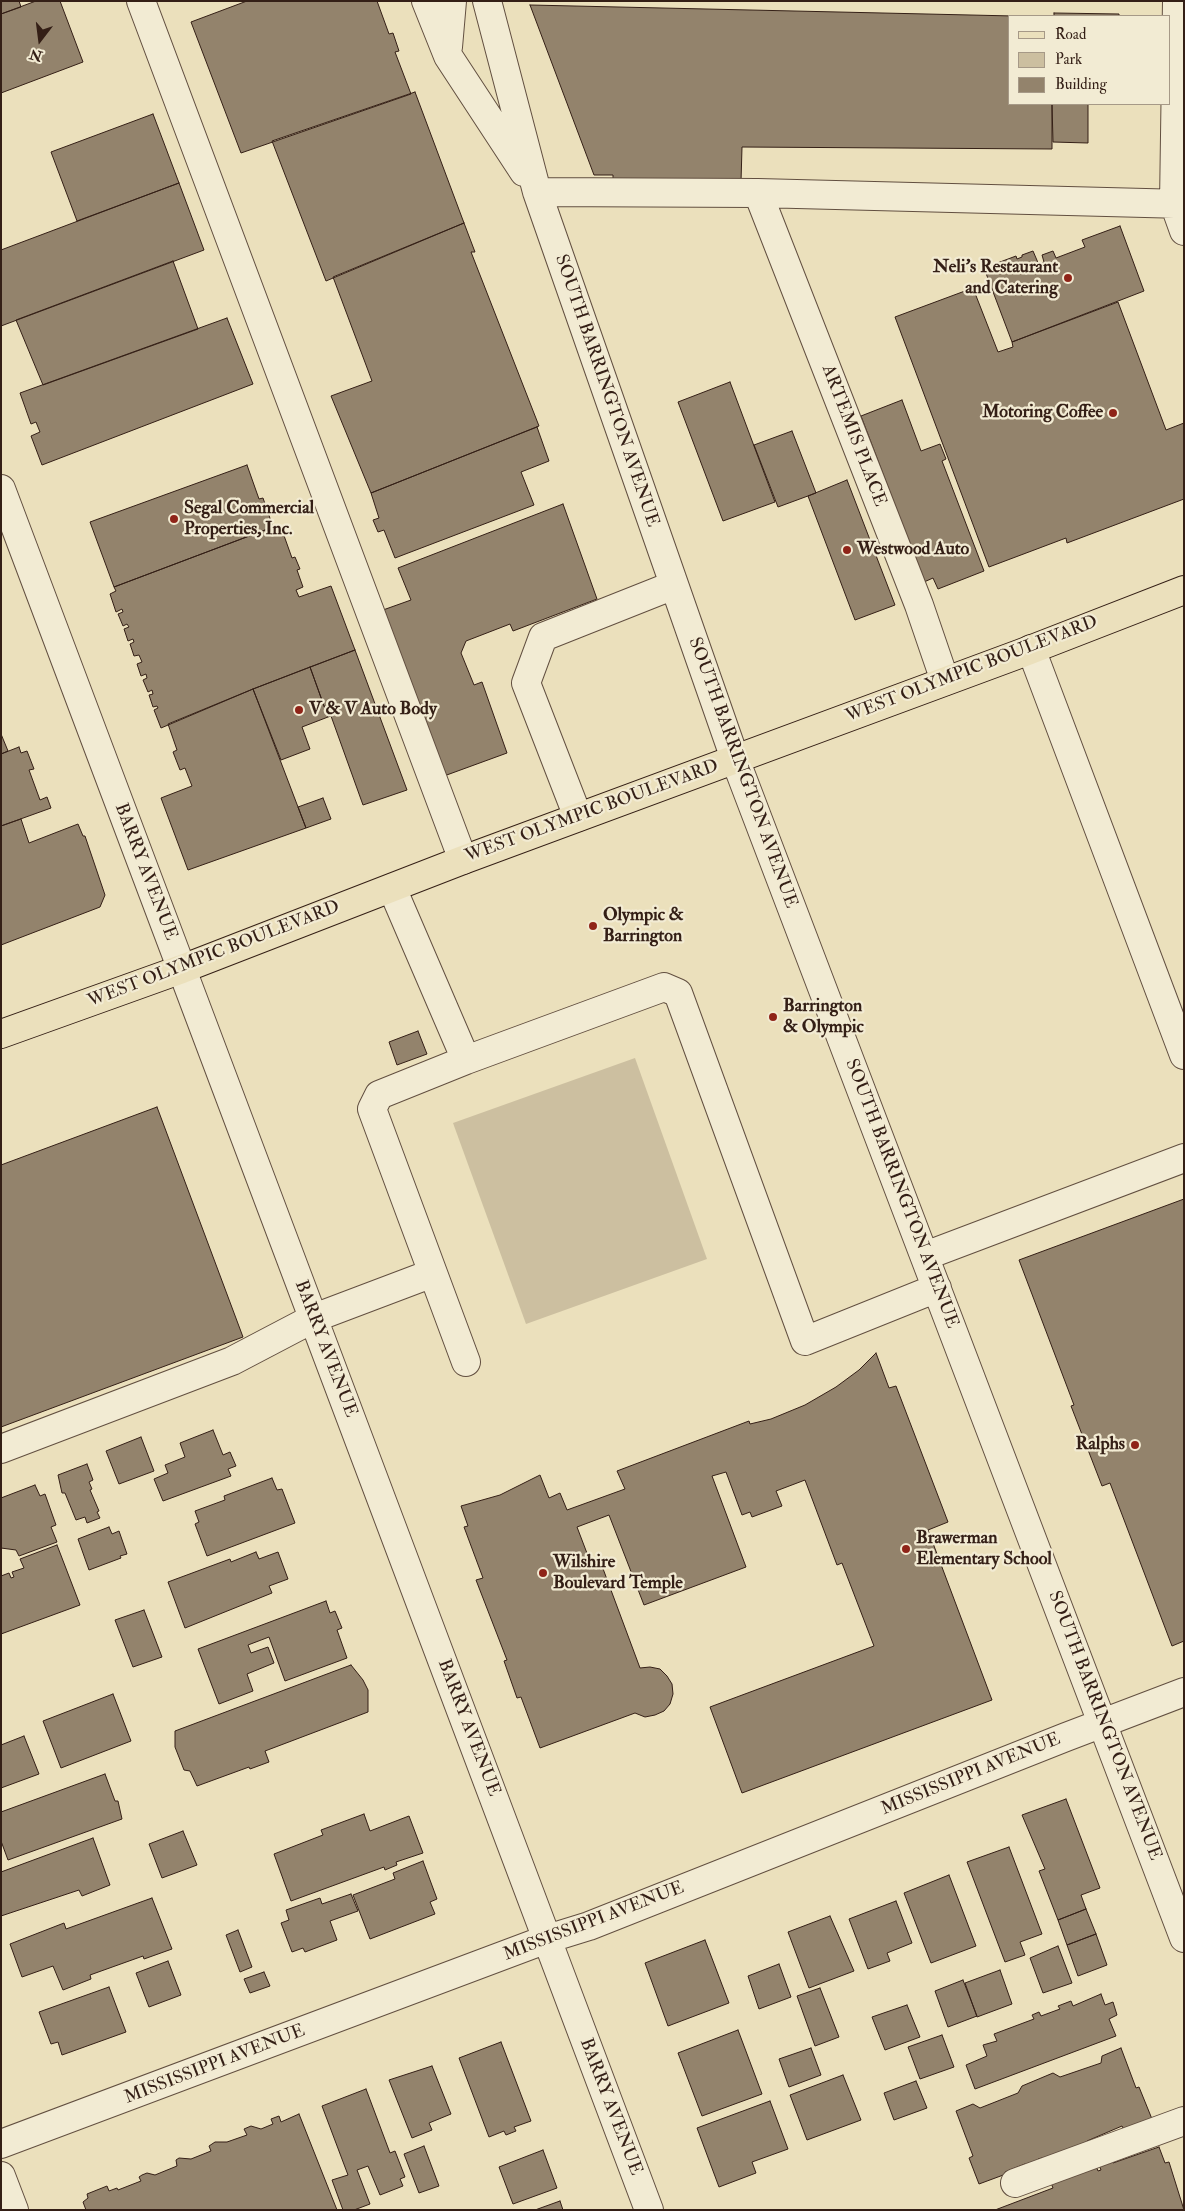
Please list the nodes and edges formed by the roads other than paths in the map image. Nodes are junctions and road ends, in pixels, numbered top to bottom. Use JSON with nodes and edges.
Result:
{"nodes":[{"id":1,"x":141,"y":1,"type":"edge"},
{"id":2,"x":426,"y":1,"type":"edge"},
{"id":3,"x":452,"y":1,"type":"edge"},
{"id":4,"x":487,"y":1,"type":"edge"},
{"id":5,"x":1177,"y":1,"type":"edge"},
{"id":6,"x":448,"y":56,"type":"junction"},
{"id":7,"x":537,"y":192,"type":"junction"},
{"id":8,"x":758,"y":193,"type":"junction"},
{"id":9,"x":1179,"y":203,"type":"edge"},
{"id":10,"x":1184,"y":231,"type":"edge"},
{"id":11,"x":1,"y":489,"type":"edge"},
{"id":12,"x":674,"y":585,"type":"junction"},
{"id":13,"x":1184,"y":590,"type":"edge"},
{"id":14,"x":1031,"y":649,"type":"junction"},
{"id":15,"x":945,"y":681,"type":"junction"},
{"id":16,"x":735,"y":759,"type":"junction"},
{"id":17,"x":578,"y":817,"type":"junction"},
{"id":18,"x":463,"y":860,"type":"junction"},
{"id":19,"x":392,"y":888,"type":"junction"},
{"id":20,"x":182,"y":968,"type":"junction"},
{"id":21,"x":1,"y":1034,"type":"edge"},
{"id":22,"x":1184,"y":1055,"type":"edge"},
{"id":23,"x":466,"y":1060,"type":"junction"},
{"id":24,"x":1184,"y":1158,"type":"edge"},
{"id":25,"x":925,"y":1256,"type":"junction"},
{"id":26,"x":434,"y":1273,"type":"junction"},
{"id":27,"x":937,"y":1288,"type":"junction"},
{"id":28,"x":314,"y":1318,"type":"junction"},
{"id":29,"x":466,"y":1362,"type":"dead end"},
{"id":30,"x":1,"y":1449,"type":"edge"},
{"id":31,"x":1184,"y":1692,"type":"edge"},
{"id":32,"x":1104,"y":1723,"type":"junction"},
{"id":33,"x":1184,"y":1938,"type":"edge"},
{"id":34,"x":547,"y":1939,"type":"junction"},
{"id":35,"x":1184,"y":2121,"type":"edge"},
{"id":36,"x":1,"y":2144,"type":"edge"},
{"id":37,"x":1,"y":2176,"type":"edge"},
{"id":38,"x":1016,"y":2184,"type":"dead end"},
{"id":39,"x":14,"y":2210,"type":"edge"},
{"id":40,"x":649,"y":2210,"type":"edge"}],
"edges":[{"from":1,"to":18,"type":"street"},
{"from":2,"to":6,"type":"street","name":"SOUTH BARRINGTON AVENUE"},
{"from":3,"to":6,"type":"street"},
{"from":4,"to":7,"type":"street","name":"SOUTH BARRINGTON AVENUE"},
{"from":5,"to":9,"type":"street"},
{"from":6,"to":7,"type":"street","name":"SOUTH BARRINGTON AVENUE"},
{"from":7,"to":8,"type":"street"},
{"from":7,"to":12,"type":"street","name":"SOUTH BARRINGTON AVENUE"},
{"from":8,"to":9,"type":"street"},
{"from":8,"to":15,"type":"street","name":"ARTEMIS PLACE"},
{"from":9,"to":10,"type":"street"},
{"from":11,"to":20,"type":"street","name":"BARRY AVENUE"},
{"from":12,"to":16,"type":"street","name":"SOUTH BARRINGTON AVENUE"},
{"from":12,"to":17,"type":"street"},
{"from":13,"to":14,"type":"main road","name":"WEST OLYMPIC BOULEVARD"},
{"from":14,"to":15,"type":"main road","name":"WEST OLYMPIC BOULEVARD"},
{"from":14,"to":22,"type":"street"},
{"from":15,"to":16,"type":"main road","name":"WEST OLYMPIC BOULEVARD"},
{"from":16,"to":17,"type":"main road","name":"WEST OLYMPIC BOULEVARD"},
{"from":16,"to":25,"type":"street","name":"SOUTH BARRINGTON AVENUE"},
{"from":17,"to":18,"type":"main road","name":"WEST OLYMPIC BOULEVARD"},
{"from":18,"to":19,"type":"main road","name":"WEST OLYMPIC BOULEVARD"},
{"from":19,"to":20,"type":"main road","name":"WEST OLYMPIC BOULEVARD"},
{"from":19,"to":23,"type":"street"},
{"from":20,"to":21,"type":"main road","name":"WEST OLYMPIC BOULEVARD"},
{"from":20,"to":28,"type":"street","name":"BARRY AVENUE"},
{"from":23,"to":26,"type":"street"},
{"from":23,"to":27,"type":"street"},
{"from":24,"to":25,"type":"street"},
{"from":25,"to":27,"type":"street","name":"SOUTH BARRINGTON AVENUE"},
{"from":26,"to":28,"type":"street"},
{"from":26,"to":29,"type":"street"},
{"from":27,"to":32,"type":"street","name":"SOUTH BARRINGTON AVENUE"},
{"from":28,"to":30,"type":"street"},
{"from":28,"to":34,"type":"street","name":"BARRY AVENUE"},
{"from":31,"to":32,"type":"street","name":"MISSISSIPPI AVENUE"},
{"from":32,"to":33,"type":"street","name":"SOUTH BARRINGTON AVENUE"},
{"from":32,"to":34,"type":"street","name":"MISSISSIPPI AVENUE"},
{"from":34,"to":36,"type":"street","name":"MISSISSIPPI AVENUE"},
{"from":34,"to":40,"type":"street","name":"BARRY AVENUE"},
{"from":35,"to":38,"type":"street"},
{"from":37,"to":39,"type":"street"}]}
